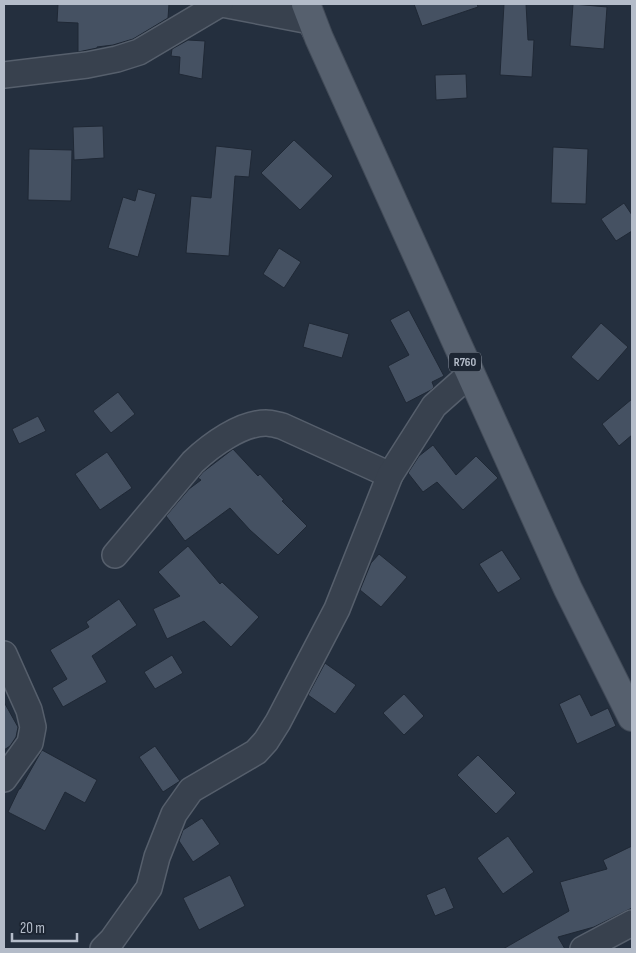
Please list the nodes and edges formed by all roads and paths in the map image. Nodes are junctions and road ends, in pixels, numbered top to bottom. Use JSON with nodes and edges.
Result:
{"nodes":[{"id":1,"x":221,"y":4,"type":"edge"},
{"id":2,"x":306,"y":4,"type":"edge"},
{"id":3,"x":319,"y":38,"type":"junction"},
{"id":4,"x":4,"y":75,"type":"edge"},
{"id":5,"x":472,"y":377,"type":"junction"},
{"id":6,"x":390,"y":475,"type":"junction"},
{"id":7,"x":115,"y":555,"type":"dead end"},
{"id":8,"x":4,"y":654,"type":"edge"},
{"id":9,"x":632,"y":717,"type":"edge"},
{"id":10,"x":4,"y":780,"type":"edge"},
{"id":11,"x":632,"y":923,"type":"edge"},
{"id":12,"x":103,"y":949,"type":"edge"},
{"id":13,"x":583,"y":949,"type":"edge"}],
"edges":[{"from":1,"to":3,"type":"street"},
{"from":1,"to":4,"type":"street"},
{"from":2,"to":3,"type":"main road","number":"R760"},
{"from":3,"to":5,"type":"main road","number":"R760"},
{"from":5,"to":6,"type":"street"},
{"from":5,"to":9,"type":"main road","number":"R760"},
{"from":6,"to":7,"type":"street"},
{"from":6,"to":12,"type":"street"},
{"from":8,"to":10,"type":"street"},
{"from":11,"to":13,"type":"street"}]}
